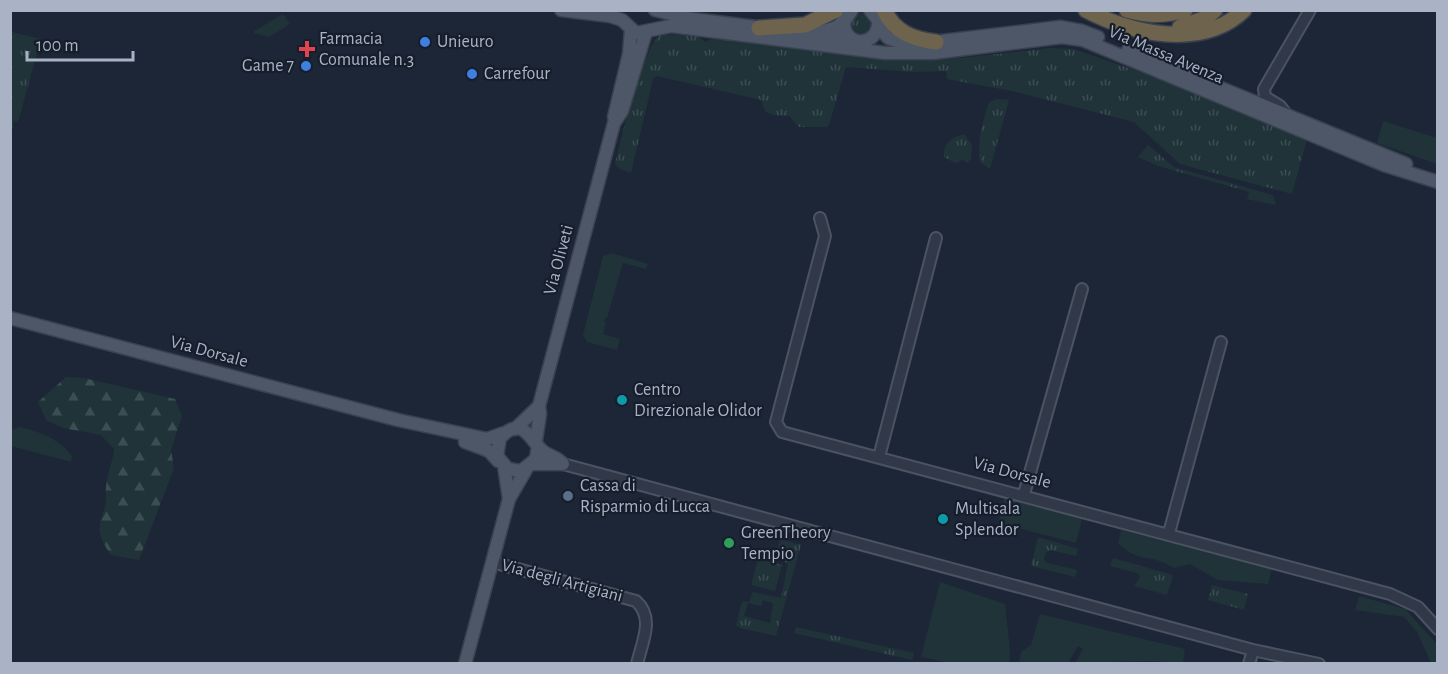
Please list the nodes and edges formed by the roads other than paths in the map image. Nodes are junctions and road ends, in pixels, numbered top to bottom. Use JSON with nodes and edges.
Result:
{"nodes":[{"id":1,"x":561,"y":10,"type":"edge"},
{"id":2,"x":655,"y":10,"type":"edge"},
{"id":3,"x":1086,"y":10,"type":"edge"},
{"id":4,"x":1122,"y":10,"type":"edge"},
{"id":5,"x":1127,"y":10,"type":"edge"},
{"id":6,"x":1185,"y":10,"type":"edge"},
{"id":7,"x":1215,"y":10,"type":"edge"},
{"id":8,"x":1244,"y":10,"type":"edge"},
{"id":9,"x":1310,"y":10,"type":"edge"},
{"id":10,"x":844,"y":13,"type":"edge"},
{"id":11,"x":876,"y":15,"type":"edge"},
{"id":12,"x":627,"y":21,"type":"edge"},
{"id":13,"x":759,"y":28,"type":"joint"},
{"id":14,"x":1168,"y":29,"type":"junction"},
{"id":15,"x":649,"y":30,"type":"junction"},
{"id":16,"x":1147,"y":32,"type":"junction"},
{"id":17,"x":849,"y":38,"type":"junction"},
{"id":18,"x":788,"y":40,"type":"junction"},
{"id":19,"x":870,"y":40,"type":"junction"},
{"id":20,"x":936,"y":42,"type":"joint"},
{"id":21,"x":910,"y":54,"type":"junction"},
{"id":22,"x":1284,"y":119,"type":"junction"},
{"id":23,"x":614,"y":123,"type":"junction"},
{"id":24,"x":1437,"y":174,"type":"edge"},
{"id":25,"x":1437,"y":182,"type":"edge"},
{"id":26,"x":820,"y":218,"type":"dead end"},
{"id":27,"x":936,"y":238,"type":"dead end"},
{"id":28,"x":1082,"y":289,"type":"dead end"},
{"id":29,"x":10,"y":318,"type":"edge"},
{"id":30,"x":1221,"y":342,"type":"dead end"},
{"id":31,"x":538,"y":406,"type":"junction"},
{"id":32,"x":398,"y":420,"type":"junction"},
{"id":33,"x":510,"y":431,"type":"junction"},
{"id":34,"x":537,"y":443,"type":"junction"},
{"id":35,"x":879,"y":457,"type":"junction"},
{"id":36,"x":502,"y":464,"type":"junction"},
{"id":37,"x":563,"y":464,"type":"junction"},
{"id":38,"x":530,"y":466,"type":"junction"},
{"id":39,"x":1024,"y":494,"type":"junction"},
{"id":40,"x":509,"y":499,"type":"junction"},
{"id":41,"x":1168,"y":533,"type":"junction"},
{"id":42,"x":492,"y":562,"type":"junction"},
{"id":43,"x":1437,"y":628,"type":"edge"},
{"id":44,"x":1253,"y":650,"type":"junction"},
{"id":45,"x":465,"y":663,"type":"edge"},
{"id":46,"x":637,"y":663,"type":"edge"},
{"id":47,"x":1249,"y":663,"type":"edge"},
{"id":48,"x":1319,"y":663,"type":"edge"}],
"edges":[{"from":1,"to":12,"type":"main road","name":"Via Massa Avenza"},
{"from":2,"to":13,"type":"main road"},
{"from":2,"to":15,"type":"main road"},
{"from":3,"to":16,"type":"highway"},
{"from":4,"to":14,"type":"highway"},
{"from":5,"to":6,"type":"highway"},
{"from":7,"to":14,"type":"highway"},
{"from":8,"to":16,"type":"highway"},
{"from":9,"to":22,"type":"street"},
{"from":10,"to":13,"type":"highway"},
{"from":10,"to":17,"type":"main road"},
{"from":11,"to":19,"type":"main road"},
{"from":11,"to":20,"type":"highway"},
{"from":12,"to":15,"type":"main road","name":"Via Massa Avenza"},
{"from":12,"to":23,"type":"main road","name":"Via Oliveti"},
{"from":14,"to":16,"type":"highway"},
{"from":15,"to":18,"type":"main road","name":"Via Massa Avenza"},
{"from":15,"to":23,"type":"main road","name":"Via Oliveti"},
{"from":17,"to":18,"type":"main road"},
{"from":17,"to":19,"type":"main road"},
{"from":18,"to":21,"type":"main road","name":"Via Massa Avenza"},
{"from":19,"to":21,"type":"main road"},
{"from":20,"to":22,"type":"main road","name":"Via Massa Avenza"},
{"from":21,"to":22,"type":"main road","name":"Via Massa Avenza"},
{"from":22,"to":24,"type":"main road","name":"Via Massa Avenza"},
{"from":22,"to":25,"type":"main road","name":"Via Massa Avenza"},
{"from":23,"to":31,"type":"main road","name":"Via Oliveti"},
{"from":26,"to":35,"type":"street","name":"Via Dorsale"},
{"from":27,"to":35,"type":"street"},
{"from":28,"to":39,"type":"street"},
{"from":29,"to":32,"type":"main road","name":"Via Dorsale"},
{"from":30,"to":41,"type":"street"},
{"from":31,"to":33,"type":"main road","name":"Via Oliveti"},
{"from":31,"to":34,"type":"main road","name":"Via Oliveti"},
{"from":32,"to":33,"type":"main road","name":"Via Dorsale"},
{"from":32,"to":36,"type":"main road","name":"Via Dorsale"},
{"from":33,"to":34,"type":"main road"},
{"from":33,"to":36,"type":"main road"},
{"from":34,"to":37,"type":"main road"},
{"from":34,"to":38,"type":"main road"},
{"from":35,"to":39,"type":"street","name":"Via Dorsale"},
{"from":36,"to":38,"type":"main road"},
{"from":36,"to":40,"type":"main road"},
{"from":37,"to":38,"type":"main road"},
{"from":37,"to":44,"type":"street"},
{"from":38,"to":40,"type":"main road"},
{"from":39,"to":41,"type":"street","name":"Via Dorsale"},
{"from":40,"to":42,"type":"main road"},
{"from":41,"to":43,"type":"street","name":"Via Dorsale"},
{"from":42,"to":45,"type":"main road"},
{"from":42,"to":46,"type":"street","name":"Via degli Artigiani"},
{"from":44,"to":47,"type":"street"},
{"from":44,"to":48,"type":"street"}]}
